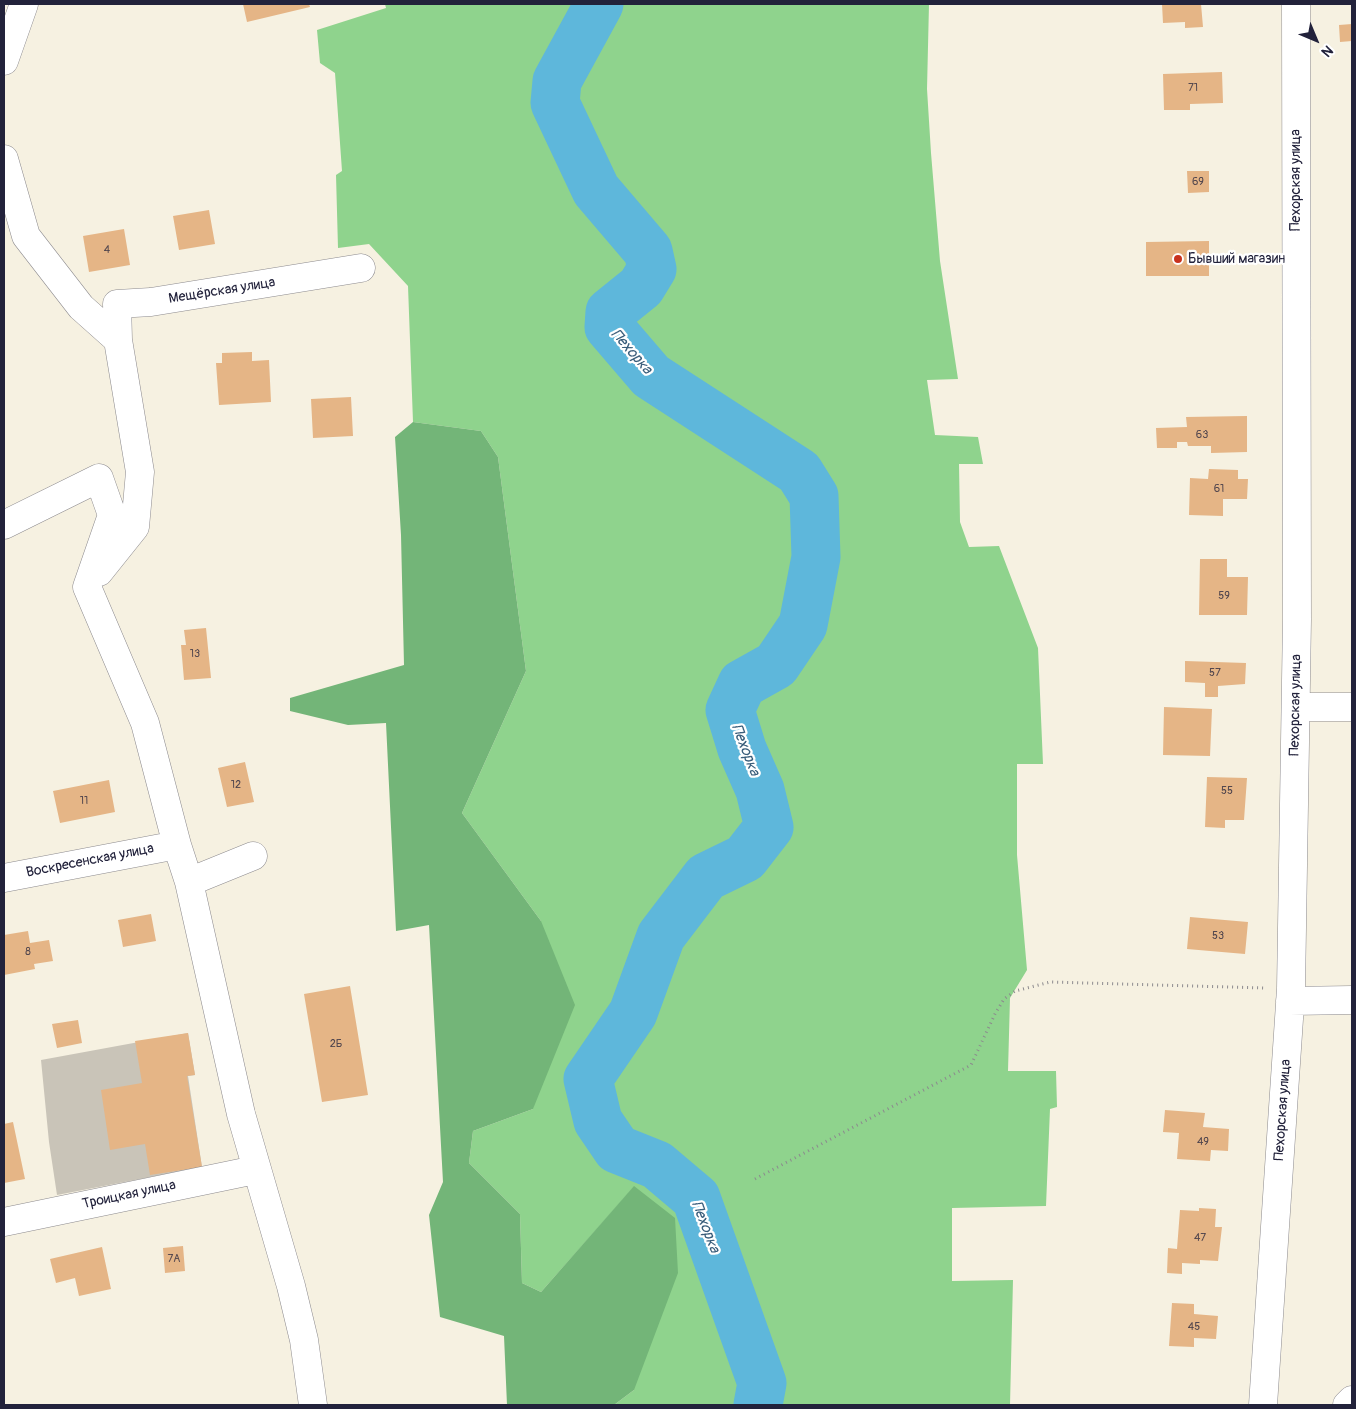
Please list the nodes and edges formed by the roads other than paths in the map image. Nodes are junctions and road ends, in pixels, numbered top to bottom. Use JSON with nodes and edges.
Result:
{"nodes":[{"id":1,"x":8,"y":4,"type":"edge"},
{"id":2,"x":24,"y":4,"type":"edge"},
{"id":3,"x":1296,"y":4,"type":"edge"},
{"id":4,"x":4,"y":47,"type":"edge"},
{"id":5,"x":4,"y":61,"type":"edge"},
{"id":6,"x":4,"y":159,"type":"edge"},
{"id":7,"x":362,"y":268,"type":"dead end"},
{"id":8,"x":118,"y":340,"type":"junction"},
{"id":9,"x":4,"y":525,"type":"edge"},
{"id":10,"x":87,"y":587,"type":"junction"},
{"id":11,"x":1296,"y":706,"type":"junction"},
{"id":12,"x":1352,"y":707,"type":"edge"},
{"id":13,"x":177,"y":845,"type":"junction"},
{"id":14,"x":253,"y":856,"type":"dead end"},
{"id":15,"x":4,"y":878,"type":"edge"},
{"id":16,"x":189,"y":882,"type":"junction"},
{"id":17,"x":1290,"y":995,"type":"junction"},
{"id":18,"x":1352,"y":1000,"type":"edge"},
{"id":19,"x":255,"y":1170,"type":"junction"},
{"id":20,"x":4,"y":1222,"type":"edge"},
{"id":21,"x":1352,"y":1400,"type":"edge"},
{"id":22,"x":312,"y":1405,"type":"edge"},
{"id":23,"x":1263,"y":1405,"type":"edge"},
{"id":24,"x":1347,"y":1405,"type":"edge"}],
"edges":[{"from":1,"to":4,"type":"street"},
{"from":2,"to":5,"type":"street"},
{"from":3,"to":11,"type":"street","name":"Пехорская улица"},
{"from":6,"to":8,"type":"street"},
{"from":7,"to":8,"type":"street","name":"Мещёрская улица"},
{"from":8,"to":10,"type":"street"},
{"from":9,"to":10,"type":"street"},
{"from":10,"to":13,"type":"street"},
{"from":11,"to":12,"type":"street"},
{"from":11,"to":17,"type":"street","name":"Пехорская улица"},
{"from":13,"to":15,"type":"street","name":"Воскресенская улица"},
{"from":13,"to":16,"type":"street"},
{"from":14,"to":16,"type":"street"},
{"from":16,"to":19,"type":"street"},
{"from":17,"to":18,"type":"street"},
{"from":17,"to":23,"type":"street","name":"Пехорская улица"},
{"from":19,"to":20,"type":"street","name":"Троицкая улица"},
{"from":19,"to":22,"type":"street"},
{"from":21,"to":24,"type":"street"}]}
